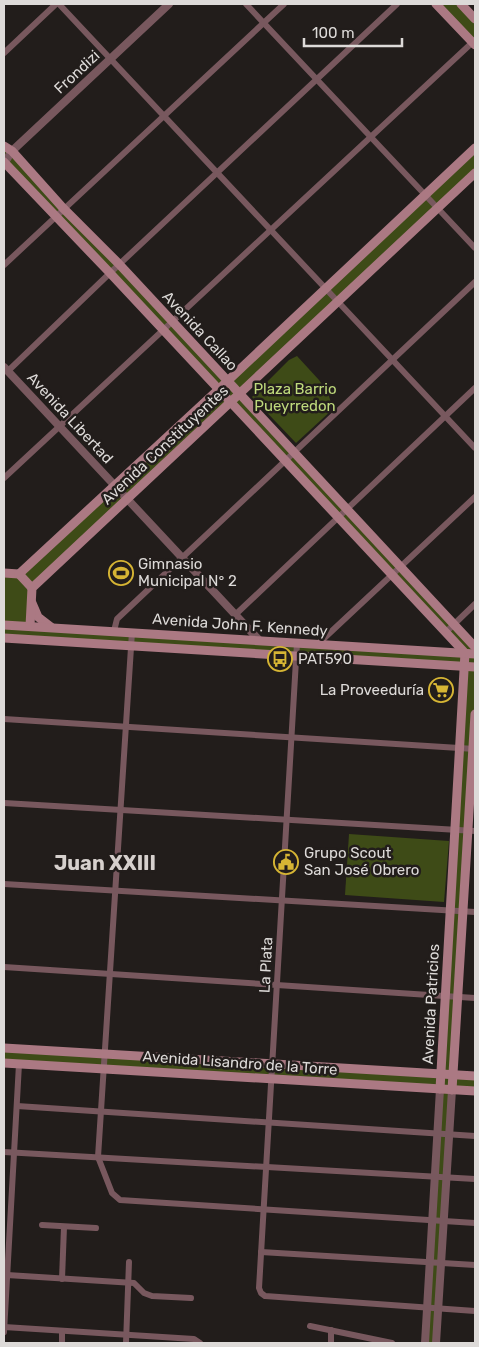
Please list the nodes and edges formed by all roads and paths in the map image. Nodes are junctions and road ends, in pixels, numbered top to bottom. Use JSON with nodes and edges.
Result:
{"nodes":[{"id":1,"x":58,"y":4,"type":"edge"},
{"id":2,"x":169,"y":4,"type":"edge"},
{"id":3,"x":246,"y":4,"type":"edge"},
{"id":4,"x":284,"y":4,"type":"edge"},
{"id":5,"x":397,"y":4,"type":"edge"},
{"id":6,"x":436,"y":4,"type":"edge"},
{"id":7,"x":461,"y":4,"type":"edge"},
{"id":8,"x":475,"y":19,"type":"edge"},
{"id":9,"x":263,"y":23,"type":"junction"},
{"id":10,"x":474,"y":42,"type":"edge"},
{"id":11,"x":4,"y":53,"type":"edge"},
{"id":12,"x":111,"y":59,"type":"junction"},
{"id":13,"x":317,"y":80,"type":"junction"},
{"id":14,"x":163,"y":116,"type":"junction"},
{"id":15,"x":371,"y":137,"type":"junction"},
{"id":16,"x":4,"y":146,"type":"edge"},
{"id":17,"x":475,"y":148,"type":"edge"},
{"id":18,"x":12,"y":151,"type":"junction"},
{"id":19,"x":5,"y":162,"type":"edge"},
{"id":20,"x":218,"y":173,"type":"junction"},
{"id":21,"x":475,"y":173,"type":"edge"},
{"id":22,"x":425,"y":194,"type":"junction"},
{"id":23,"x":64,"y":208,"type":"junction"},
{"id":24,"x":437,"y":208,"type":"junction"},
{"id":25,"x":56,"y":215,"type":"junction"},
{"id":26,"x":271,"y":230,"type":"junction"},
{"id":27,"x":475,"y":248,"type":"edge"},
{"id":28,"x":4,"y":264,"type":"edge"},
{"id":29,"x":119,"y":264,"type":"junction"},
{"id":30,"x":110,"y":273,"type":"junction"},
{"id":31,"x":475,"y":282,"type":"edge"},
{"id":32,"x":326,"y":288,"type":"junction"},
{"id":33,"x":337,"y":301,"type":"junction"},
{"id":34,"x":172,"y":322,"type":"junction"},
{"id":35,"x":163,"y":330,"type":"junction"},
{"id":36,"x":392,"y":359,"type":"junction"},
{"id":37,"x":6,"y":369,"type":"edge"},
{"id":38,"x":228,"y":381,"type":"junction"},
{"id":39,"x":475,"y":388,"type":"edge"},
{"id":40,"x":219,"y":389,"type":"junction"},
{"id":41,"x":239,"y":393,"type":"junction"},
{"id":42,"x":230,"y":402,"type":"junction"},
{"id":43,"x":446,"y":416,"type":"junction"},
{"id":44,"x":59,"y":426,"type":"junction"},
{"id":45,"x":475,"y":448,"type":"edge"},
{"id":46,"x":295,"y":453,"type":"junction"},
{"id":47,"x":286,"y":461,"type":"junction"},
{"id":48,"x":4,"y":478,"type":"edge"},
{"id":49,"x":115,"y":486,"type":"junction"},
{"id":50,"x":475,"y":497,"type":"edge"},
{"id":51,"x":127,"y":500,"type":"junction"},
{"id":52,"x":347,"y":509,"type":"junction"},
{"id":53,"x":338,"y":517,"type":"junction"},
{"id":54,"x":182,"y":558,"type":"junction"},
{"id":55,"x":401,"y":567,"type":"junction"},
{"id":56,"x":4,"y":573,"type":"edge"},
{"id":57,"x":19,"y":574,"type":"junction"},
{"id":58,"x":392,"y":575,"type":"junction"},
{"id":59,"x":32,"y":588,"type":"junction"},
{"id":60,"x":31,"y":600,"type":"junction"},
{"id":61,"x":475,"y":604,"type":"edge"},
{"id":62,"x":235,"y":615,"type":"junction"},
{"id":63,"x":454,"y":624,"type":"junction"},
{"id":64,"x":4,"y":625,"type":"edge"},
{"id":65,"x":30,"y":626,"type":"junction"},
{"id":66,"x":51,"y":627,"type":"junction"},
{"id":67,"x":114,"y":631,"type":"junction"},
{"id":68,"x":132,"y":632,"type":"junction"},
{"id":69,"x":445,"y":632,"type":"junction"},
{"id":70,"x":4,"y":638,"type":"edge"},
{"id":71,"x":17,"y":638,"type":"junction"},
{"id":72,"x":259,"y":640,"type":"junction"},
{"id":73,"x":297,"y":643,"type":"junction"},
{"id":74,"x":318,"y":644,"type":"junction"},
{"id":75,"x":131,"y":646,"type":"junction"},
{"id":76,"x":475,"y":647,"type":"edge"},
{"id":77,"x":466,"y":654,"type":"junction"},
{"id":78,"x":475,"y":654,"type":"edge"},
{"id":79,"x":296,"y":655,"type":"junction"},
{"id":80,"x":465,"y":666,"type":"junction"},
{"id":81,"x":475,"y":667,"type":"edge"},
{"id":82,"x":475,"y":714,"type":"edge"},
{"id":83,"x":4,"y":720,"type":"edge"},
{"id":84,"x":126,"y":727,"type":"junction"},
{"id":85,"x":292,"y":737,"type":"junction"},
{"id":86,"x":460,"y":747,"type":"junction"},
{"id":87,"x":474,"y":749,"type":"edge"},
{"id":88,"x":4,"y":803,"type":"edge"},
{"id":89,"x":120,"y":811,"type":"junction"},
{"id":90,"x":287,"y":820,"type":"junction"},
{"id":91,"x":455,"y":830,"type":"junction"},
{"id":92,"x":472,"y":831,"type":"edge"},
{"id":93,"x":4,"y":884,"type":"edge"},
{"id":94,"x":115,"y":890,"type":"junction"},
{"id":95,"x":282,"y":900,"type":"junction"},
{"id":96,"x":450,"y":910,"type":"junction"},
{"id":97,"x":463,"y":911,"type":"junction"},
{"id":98,"x":475,"y":912,"type":"edge"},
{"id":99,"x":4,"y":967,"type":"edge"},
{"id":100,"x":110,"y":975,"type":"junction"},
{"id":101,"x":277,"y":985,"type":"junction"},
{"id":102,"x":445,"y":996,"type":"junction"},
{"id":103,"x":458,"y":997,"type":"junction"},
{"id":104,"x":475,"y":998,"type":"edge"},
{"id":105,"x":4,"y":1048,"type":"edge"},
{"id":106,"x":105,"y":1054,"type":"junction"},
{"id":107,"x":4,"y":1062,"type":"edge"},
{"id":108,"x":19,"y":1064,"type":"junction"},
{"id":109,"x":272,"y":1064,"type":"junction"},
{"id":110,"x":104,"y":1068,"type":"junction"},
{"id":111,"x":441,"y":1074,"type":"junction"},
{"id":112,"x":453,"y":1075,"type":"junction"},
{"id":113,"x":475,"y":1076,"type":"edge"},
{"id":114,"x":272,"y":1079,"type":"junction"},
{"id":115,"x":440,"y":1089,"type":"junction"},
{"id":116,"x":452,"y":1090,"type":"junction"},
{"id":117,"x":475,"y":1091,"type":"edge"},
{"id":118,"x":17,"y":1106,"type":"junction"},
{"id":119,"x":101,"y":1112,"type":"junction"},
{"id":120,"x":269,"y":1122,"type":"junction"},
{"id":121,"x":437,"y":1133,"type":"junction"},
{"id":122,"x":449,"y":1134,"type":"junction"},
{"id":123,"x":475,"y":1136,"type":"edge"},
{"id":124,"x":4,"y":1152,"type":"edge"},
{"id":125,"x":15,"y":1153,"type":"junction"},
{"id":126,"x":98,"y":1157,"type":"junction"},
{"id":127,"x":266,"y":1167,"type":"junction"},
{"id":128,"x":435,"y":1177,"type":"junction"},
{"id":129,"x":446,"y":1178,"type":"junction"},
{"id":130,"x":475,"y":1180,"type":"edge"},
{"id":131,"x":4,"y":1194,"type":"edge"},
{"id":132,"x":13,"y":1195,"type":"junction"},
{"id":133,"x":264,"y":1210,"type":"junction"},
{"id":134,"x":432,"y":1221,"type":"junction"},
{"id":135,"x":444,"y":1221,"type":"junction"},
{"id":136,"x":475,"y":1223,"type":"edge"},
{"id":137,"x":42,"y":1225,"type":"dead end"},
{"id":138,"x":64,"y":1227,"type":"junction"},
{"id":139,"x":96,"y":1228,"type":"dead end"},
{"id":140,"x":7,"y":1238,"type":"edge"},
{"id":141,"x":261,"y":1252,"type":"junction"},
{"id":142,"x":129,"y":1262,"type":"dead end"},
{"id":143,"x":430,"y":1263,"type":"junction"},
{"id":144,"x":441,"y":1263,"type":"junction"},
{"id":145,"x":475,"y":1265,"type":"edge"},
{"id":146,"x":62,"y":1279,"type":"junction"},
{"id":147,"x":6,"y":1280,"type":"edge"},
{"id":148,"x":128,"y":1283,"type":"junction"},
{"id":149,"x":191,"y":1298,"type":"dead end"},
{"id":150,"x":427,"y":1308,"type":"junction"},
{"id":151,"x":438,"y":1308,"type":"junction"},
{"id":152,"x":475,"y":1311,"type":"edge"},
{"id":153,"x":310,"y":1326,"type":"dead end"},
{"id":154,"x":4,"y":1327,"type":"edge"},
{"id":155,"x":331,"y":1330,"type":"junction"},
{"id":156,"x":62,"y":1331,"type":"junction"},
{"id":157,"x":4,"y":1332,"type":"edge"},
{"id":158,"x":126,"y":1335,"type":"junction"},
{"id":159,"x":185,"y":1341,"type":"edge"},
{"id":160,"x":62,"y":1343,"type":"edge"},
{"id":161,"x":126,"y":1343,"type":"edge"},
{"id":162,"x":200,"y":1343,"type":"edge"},
{"id":163,"x":331,"y":1343,"type":"edge"},
{"id":164,"x":392,"y":1343,"type":"edge"},
{"id":165,"x":425,"y":1343,"type":"edge"},
{"id":166,"x":436,"y":1343,"type":"edge"}],
"edges":[{"from":1,"to":11,"type":"street"},
{"from":1,"to":12,"type":"street"},
{"from":2,"to":12,"type":"street","name":"Frondizi"},
{"from":3,"to":9,"type":"street"},
{"from":4,"to":9,"type":"street"},
{"from":5,"to":13,"type":"street"},
{"from":6,"to":10,"type":"main road"},
{"from":7,"to":8,"type":"main road"},
{"from":9,"to":13,"type":"street"},
{"from":9,"to":14,"type":"street"},
{"from":10,"to":15,"type":"street"},
{"from":12,"to":14,"type":"street"},
{"from":12,"to":18,"type":"street","name":"Frondizi"},
{"from":13,"to":15,"type":"street"},
{"from":13,"to":20,"type":"street"},
{"from":14,"to":20,"type":"street"},
{"from":14,"to":23,"type":"street"},
{"from":15,"to":22,"type":"street"},
{"from":15,"to":26,"type":"street"},
{"from":16,"to":18,"type":"main road","name":"Avenida Callao"},
{"from":17,"to":22,"type":"main road","name":"Avenida Constituyentes"},
{"from":18,"to":19,"type":"street","name":"Frondizi"},
{"from":18,"to":23,"type":"main road","name":"Avenida Callao"},
{"from":19,"to":25,"type":"main road","name":"Avenida Callao"},
{"from":20,"to":26,"type":"street"},
{"from":20,"to":29,"type":"street"},
{"from":21,"to":24,"type":"main road","name":"Avenida Constituyentes"},
{"from":22,"to":24,"type":"street"},
{"from":22,"to":32,"type":"main road","name":"Avenida Constituyentes"},
{"from":23,"to":25,"type":"street"},
{"from":23,"to":29,"type":"main road","name":"Avenida Callao"},
{"from":24,"to":27,"type":"street"},
{"from":24,"to":33,"type":"main road","name":"Avenida Constituyentes"},
{"from":25,"to":28,"type":"street"},
{"from":25,"to":30,"type":"main road","name":"Avenida Callao"},
{"from":26,"to":32,"type":"street"},
{"from":26,"to":34,"type":"street"},
{"from":29,"to":30,"type":"street"},
{"from":29,"to":34,"type":"main road","name":"Avenida Callao"},
{"from":30,"to":35,"type":"main road","name":"Avenida Callao"},
{"from":30,"to":37,"type":"street"},
{"from":31,"to":36,"type":"street"},
{"from":32,"to":33,"type":"street"},
{"from":32,"to":38,"type":"main road","name":"Avenida Constituyentes"},
{"from":33,"to":36,"type":"street"},
{"from":33,"to":41,"type":"main road","name":"Avenida Constituyentes"},
{"from":34,"to":35,"type":"street"},
{"from":34,"to":38,"type":"main road","name":"Avenida Callao"},
{"from":35,"to":40,"type":"main road","name":"Avenida Callao"},
{"from":35,"to":44,"type":"street"},
{"from":36,"to":43,"type":"street"},
{"from":36,"to":46,"type":"street"},
{"from":37,"to":44,"type":"street","name":"Avenida Libertad"},
{"from":38,"to":40,"type":"main road","name":"Avenida Constituyentes"},
{"from":38,"to":41,"type":"main road","name":"Avenida Callao"},
{"from":39,"to":43,"type":"street"},
{"from":40,"to":42,"type":"main road","name":"Avenida Callao"},
{"from":40,"to":49,"type":"main road","name":"Avenida Constituyentes"},
{"from":41,"to":42,"type":"main road","name":"Avenida Constituyentes"},
{"from":41,"to":46,"type":"main road","name":"Avenida Callao"},
{"from":42,"to":47,"type":"main road","name":"Avenida Callao"},
{"from":42,"to":51,"type":"main road","name":"Avenida Constituyentes"},
{"from":43,"to":45,"type":"street"},
{"from":43,"to":52,"type":"street"},
{"from":44,"to":48,"type":"street"},
{"from":44,"to":49,"type":"street","name":"Avenida Libertad"},
{"from":46,"to":47,"type":"street"},
{"from":46,"to":52,"type":"main road","name":"Avenida Callao"},
{"from":47,"to":53,"type":"main road","name":"Avenida Callao"},
{"from":47,"to":54,"type":"street"},
{"from":49,"to":51,"type":"street","name":"Avenida Libertad"},
{"from":49,"to":57,"type":"main road","name":"Avenida Constituyentes"},
{"from":50,"to":55,"type":"street"},
{"from":51,"to":54,"type":"street","name":"Avenida Libertad"},
{"from":51,"to":59,"type":"main road","name":"Avenida Constituyentes"},
{"from":52,"to":53,"type":"street"},
{"from":52,"to":55,"type":"main road","name":"Avenida Callao"},
{"from":53,"to":58,"type":"main road","name":"Avenida Callao"},
{"from":53,"to":62,"type":"street"},
{"from":54,"to":62,"type":"street","name":"Avenida Libertad"},
{"from":54,"to":67,"type":"street"},
{"from":55,"to":58,"type":"street"},
{"from":55,"to":63,"type":"main road","name":"Avenida Callao"},
{"from":56,"to":57,"type":"main road"},
{"from":57,"to":59,"type":"main road"},
{"from":58,"to":69,"type":"main road","name":"Avenida Callao"},
{"from":58,"to":74,"type":"street"},
{"from":59,"to":60,"type":"main road"},
{"from":60,"to":65,"type":"main road"},
{"from":60,"to":66,"type":"main road"},
{"from":61,"to":63,"type":"street"},
{"from":62,"to":72,"type":"street","name":"Avenida Libertad"},
{"from":63,"to":69,"type":"street"},
{"from":63,"to":76,"type":"main road","name":"Avenida Callao"},
{"from":64,"to":65,"type":"main road","name":"Avenida John F. Kennedy"},
{"from":65,"to":66,"type":"main road","name":"Avenida John F. Kennedy"},
{"from":65,"to":71,"type":"main road"},
{"from":66,"to":67,"type":"main road","name":"Avenida John F. Kennedy"},
{"from":67,"to":68,"type":"main road","name":"Avenida John F. Kennedy"},
{"from":68,"to":72,"type":"main road","name":"Avenida John F. Kennedy"},
{"from":68,"to":75,"type":"street"},
{"from":69,"to":77,"type":"main road","name":"Avenida Callao"},
{"from":70,"to":71,"type":"main road","name":"Avenida John F. Kennedy"},
{"from":71,"to":75,"type":"main road","name":"Avenida John F. Kennedy"},
{"from":72,"to":73,"type":"main road","name":"Avenida John F. Kennedy"},
{"from":73,"to":74,"type":"main road","name":"Avenida John F. Kennedy"},
{"from":73,"to":79,"type":"street","name":"La Plata"},
{"from":74,"to":77,"type":"main road","name":"Avenida John F. Kennedy"},
{"from":75,"to":79,"type":"main road","name":"Avenida John F. Kennedy"},
{"from":75,"to":84,"type":"street"},
{"from":77,"to":78,"type":"main road","name":"Avenida John F. Kennedy"},
{"from":77,"to":80,"type":"main road"},
{"from":79,"to":80,"type":"main road","name":"Avenida John F. Kennedy"},
{"from":79,"to":85,"type":"street","name":"La Plata"},
{"from":80,"to":81,"type":"main road","name":"Avenida John F. Kennedy"},
{"from":80,"to":86,"type":"main road","name":"Avenida Patricios"},
{"from":82,"to":87,"type":"main road","name":"Avenida Patricios"},
{"from":83,"to":84,"type":"street"},
{"from":84,"to":85,"type":"street"},
{"from":84,"to":89,"type":"street"},
{"from":85,"to":86,"type":"street"},
{"from":85,"to":90,"type":"street","name":"La Plata"},
{"from":86,"to":87,"type":"street"},
{"from":86,"to":91,"type":"main road","name":"Avenida Patricios"},
{"from":87,"to":92,"type":"main road","name":"Avenida Patricios"},
{"from":88,"to":89,"type":"street"},
{"from":89,"to":90,"type":"street"},
{"from":89,"to":94,"type":"street"},
{"from":90,"to":91,"type":"street"},
{"from":90,"to":95,"type":"street","name":"La Plata"},
{"from":91,"to":92,"type":"street"},
{"from":91,"to":96,"type":"main road","name":"Avenida Patricios"},
{"from":92,"to":97,"type":"main road","name":"Avenida Patricios"},
{"from":93,"to":94,"type":"street"},
{"from":94,"to":95,"type":"street"},
{"from":94,"to":100,"type":"street"},
{"from":95,"to":96,"type":"street"},
{"from":95,"to":101,"type":"street","name":"La Plata"},
{"from":96,"to":97,"type":"street"},
{"from":96,"to":102,"type":"main road","name":"Avenida Patricios"},
{"from":97,"to":98,"type":"street"},
{"from":97,"to":103,"type":"main road","name":"Avenida Patricios"},
{"from":99,"to":100,"type":"street"},
{"from":100,"to":101,"type":"street"},
{"from":100,"to":106,"type":"street"},
{"from":101,"to":102,"type":"street"},
{"from":101,"to":109,"type":"street","name":"La Plata"},
{"from":102,"to":103,"type":"street"},
{"from":102,"to":111,"type":"main road","name":"Avenida Patricios"},
{"from":103,"to":104,"type":"street"},
{"from":103,"to":112,"type":"main road","name":"Avenida Patricios"},
{"from":105,"to":106,"type":"main road","name":"Avenida Lisandro de la Torre"},
{"from":106,"to":109,"type":"main road","name":"Avenida Lisandro de la Torre"},
{"from":106,"to":110,"type":"street"},
{"from":107,"to":108,"type":"main road","name":"Avenida Lisandro de la Torre"},
{"from":108,"to":110,"type":"main road","name":"Avenida Lisandro de la Torre"},
{"from":108,"to":118,"type":"street"},
{"from":109,"to":111,"type":"main road","name":"Avenida Lisandro de la Torre"},
{"from":109,"to":114,"type":"street","name":"La Plata"},
{"from":110,"to":114,"type":"main road","name":"Avenida Lisandro de la Torre"},
{"from":110,"to":119,"type":"street"},
{"from":111,"to":112,"type":"main road","name":"Avenida Lisandro de la Torre"},
{"from":111,"to":115,"type":"main road","name":"Avenida Patricios"},
{"from":112,"to":113,"type":"main road","name":"Avenida Lisandro de la Torre"},
{"from":112,"to":116,"type":"main road","name":"Avenida Patricios"},
{"from":114,"to":115,"type":"main road","name":"Avenida Lisandro de la Torre"},
{"from":114,"to":120,"type":"street","name":"La Plata"},
{"from":115,"to":116,"type":"main road","name":"Avenida Lisandro de la Torre"},
{"from":115,"to":121,"type":"street","name":"Avenida Patricios"},
{"from":116,"to":117,"type":"main road","name":"Avenida Lisandro de la Torre"},
{"from":116,"to":122,"type":"street","name":"Avenida Patricios"},
{"from":118,"to":119,"type":"street"},
{"from":118,"to":125,"type":"street"},
{"from":119,"to":120,"type":"street"},
{"from":119,"to":126,"type":"street"},
{"from":120,"to":121,"type":"street"},
{"from":120,"to":127,"type":"street","name":"La Plata"},
{"from":121,"to":122,"type":"street"},
{"from":121,"to":128,"type":"street","name":"Avenida Patricios"},
{"from":122,"to":123,"type":"street"},
{"from":122,"to":129,"type":"street","name":"Avenida Patricios"},
{"from":124,"to":125,"type":"street"},
{"from":125,"to":126,"type":"street"},
{"from":125,"to":132,"type":"street"},
{"from":126,"to":127,"type":"street"},
{"from":126,"to":133,"type":"street"},
{"from":127,"to":128,"type":"street"},
{"from":127,"to":133,"type":"street","name":"La Plata"},
{"from":128,"to":129,"type":"street"},
{"from":128,"to":134,"type":"street","name":"Avenida Patricios"},
{"from":129,"to":130,"type":"street"},
{"from":129,"to":135,"type":"street","name":"Avenida Patricios"},
{"from":131,"to":132,"type":"street"},
{"from":132,"to":140,"type":"street"},
{"from":133,"to":134,"type":"street"},
{"from":133,"to":141,"type":"street","name":"La Plata"},
{"from":134,"to":135,"type":"street"},
{"from":134,"to":143,"type":"street","name":"Avenida Patricios"},
{"from":135,"to":136,"type":"street"},
{"from":135,"to":144,"type":"street","name":"Avenida Patricios"},
{"from":137,"to":138,"type":"street"},
{"from":138,"to":139,"type":"street"},
{"from":138,"to":146,"type":"street"},
{"from":140,"to":147,"type":"street"},
{"from":141,"to":143,"type":"street"},
{"from":141,"to":150,"type":"street","name":"La Plata"},
{"from":142,"to":148,"type":"street"},
{"from":143,"to":144,"type":"street"},
{"from":143,"to":150,"type":"street","name":"Avenida Patricios"},
{"from":144,"to":145,"type":"street"},
{"from":144,"to":151,"type":"street","name":"Avenida Patricios"},
{"from":146,"to":147,"type":"street"},
{"from":146,"to":148,"type":"street"},
{"from":147,"to":154,"type":"street"},
{"from":148,"to":149,"type":"street"},
{"from":148,"to":158,"type":"street"},
{"from":150,"to":151,"type":"street"},
{"from":150,"to":165,"type":"street","name":"Avenida Patricios"},
{"from":151,"to":152,"type":"street"},
{"from":151,"to":166,"type":"street","name":"Avenida Patricios"},
{"from":153,"to":155,"type":"street"},
{"from":154,"to":156,"type":"street"},
{"from":154,"to":157,"type":"street"},
{"from":155,"to":163,"type":"street"},
{"from":155,"to":164,"type":"street"},
{"from":156,"to":158,"type":"street"},
{"from":156,"to":160,"type":"street"},
{"from":158,"to":159,"type":"street"},
{"from":158,"to":161,"type":"street"},
{"from":159,"to":162,"type":"street"}]}
